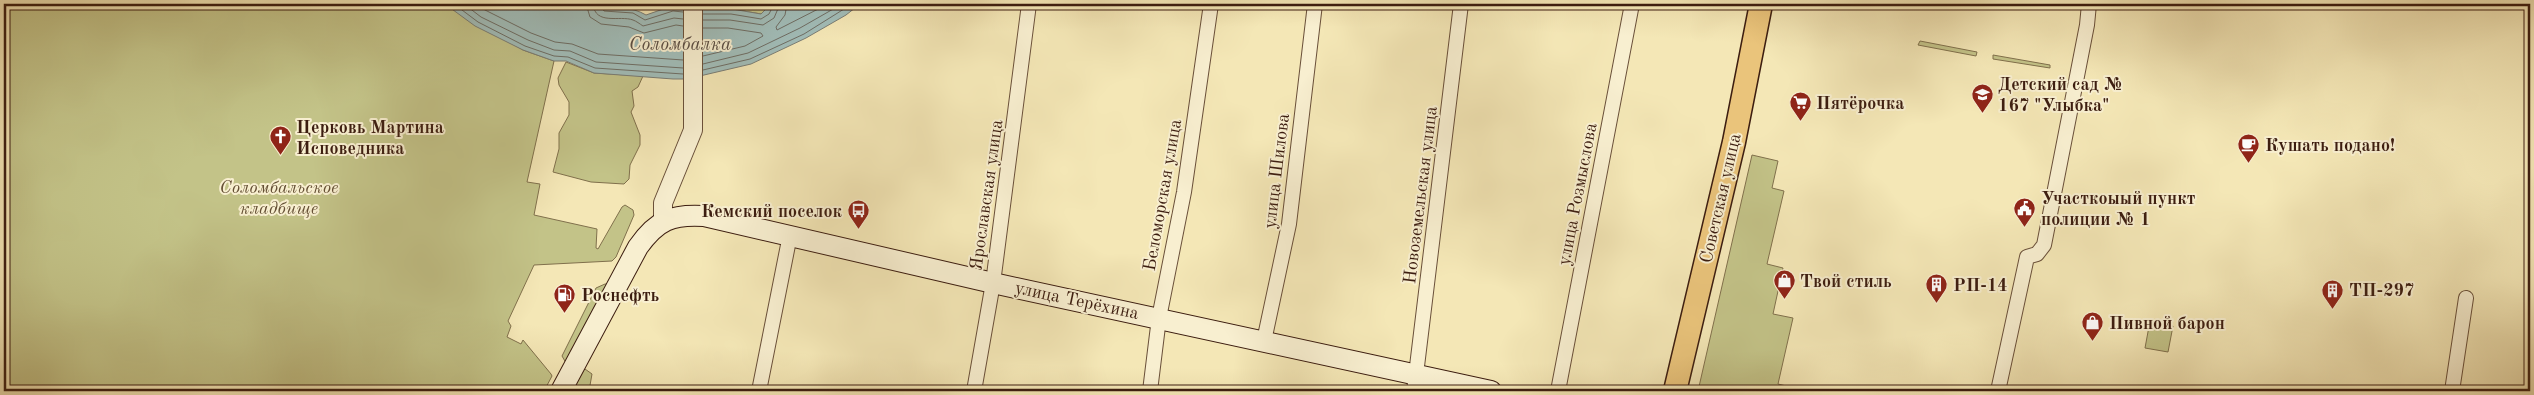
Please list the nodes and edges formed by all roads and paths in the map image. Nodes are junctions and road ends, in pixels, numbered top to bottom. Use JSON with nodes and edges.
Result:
{"nodes":[{"id":1,"x":693,"y":4,"type":"edge"},
{"id":2,"x":1029,"y":4,"type":"edge"},
{"id":3,"x":1211,"y":4,"type":"edge"},
{"id":4,"x":1315,"y":4,"type":"edge"},
{"id":5,"x":1461,"y":4,"type":"edge"},
{"id":6,"x":1632,"y":4,"type":"edge"},
{"id":7,"x":1761,"y":4,"type":"edge"},
{"id":8,"x":2089,"y":4,"type":"edge"},
{"id":9,"x":663,"y":221,"type":"junction"},
{"id":10,"x":790,"y":235,"type":"junction"},
{"id":11,"x":993,"y":283,"type":"junction"},
{"id":12,"x":2466,"y":298,"type":"dead end"},
{"id":13,"x":1159,"y":318,"type":"junction"},
{"id":14,"x":1264,"y":341,"type":"junction"},
{"id":15,"x":1416,"y":383,"type":"edge"},
{"id":16,"x":562,"y":391,"type":"edge"},
{"id":17,"x":759,"y":391,"type":"edge"},
{"id":18,"x":974,"y":391,"type":"edge"},
{"id":19,"x":1150,"y":391,"type":"edge"},
{"id":20,"x":1491,"y":391,"type":"edge"},
{"id":21,"x":1558,"y":391,"type":"edge"},
{"id":22,"x":1675,"y":391,"type":"edge"},
{"id":23,"x":1998,"y":391,"type":"edge"},
{"id":24,"x":2452,"y":391,"type":"edge"}],
"edges":[{"from":1,"to":9,"type":"street"},
{"from":2,"to":11,"type":"street","name":"Ярославская улица"},
{"from":3,"to":13,"type":"street","name":"Беломорская улица"},
{"from":4,"to":14,"type":"street","name":"улица Шилова"},
{"from":5,"to":15,"type":"street","name":"Новоземельская улица"},
{"from":6,"to":21,"type":"street","name":"улица Розмыслова"},
{"from":7,"to":22,"type":"main road","name":"Советская улица"},
{"from":8,"to":23,"type":"street"},
{"from":9,"to":10,"type":"main road","name":"улица Терёхина"},
{"from":9,"to":16,"type":"main road"},
{"from":10,"to":11,"type":"main road","name":"улица Терёхина"},
{"from":10,"to":17,"type":"street"},
{"from":11,"to":13,"type":"main road","name":"улица Терёхина"},
{"from":11,"to":18,"type":"street","name":"Ярославская улица"},
{"from":12,"to":24,"type":"street"},
{"from":13,"to":14,"type":"main road","name":"улица Терёхина"},
{"from":13,"to":19,"type":"street","name":"Беломорская улица"},
{"from":14,"to":15,"type":"main road","name":"улица Терёхина"},
{"from":15,"to":20,"type":"main road","name":"улица Терёхина"}]}
